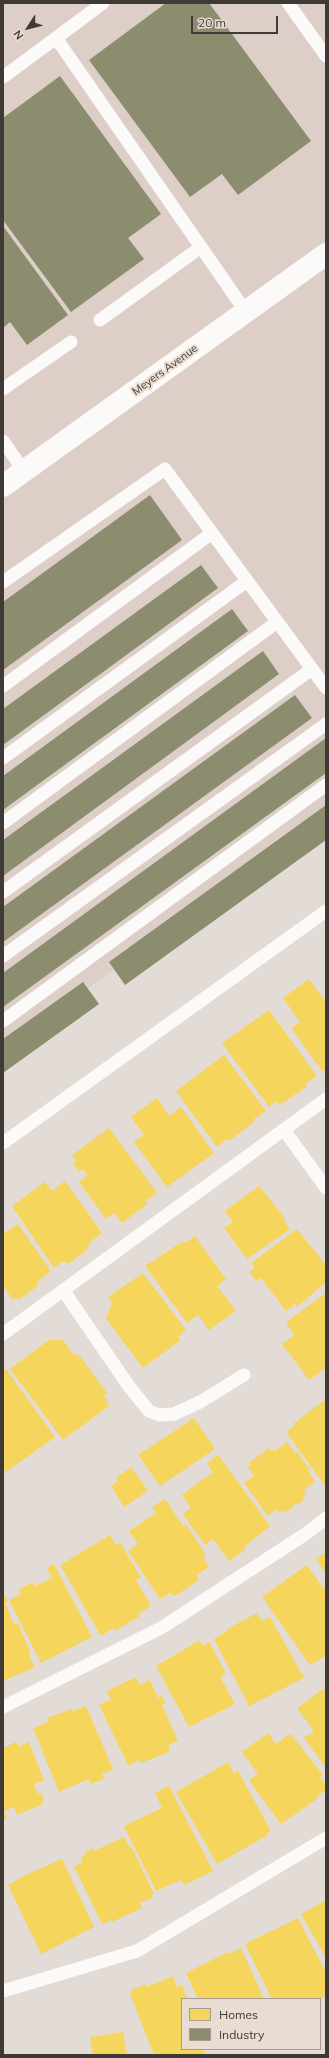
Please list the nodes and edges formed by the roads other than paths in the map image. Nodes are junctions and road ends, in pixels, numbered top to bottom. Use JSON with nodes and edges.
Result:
{"nodes":[{"id":1,"x":103,"y":3,"type":"edge"},
{"id":2,"x":288,"y":3,"type":"edge"},
{"id":3,"x":56,"y":38,"type":"junction"},
{"id":4,"x":326,"y":56,"type":"edge"},
{"id":5,"x":3,"y":77,"type":"edge"},
{"id":6,"x":201,"y":247,"type":"junction"},
{"id":7,"x":326,"y":254,"type":"edge"},
{"id":8,"x":246,"y":312,"type":"junction"},
{"id":9,"x":100,"y":320,"type":"dead end"},
{"id":10,"x":71,"y":342,"type":"dead end"},
{"id":11,"x":3,"y":389,"type":"edge"},
{"id":12,"x":3,"y":441,"type":"edge"},
{"id":13,"x":24,"y":471,"type":"junction"},
{"id":14,"x":3,"y":486,"type":"edge"},
{"id":15,"x":212,"y":533,"type":"junction"},
{"id":16,"x":247,"y":581,"type":"junction"},
{"id":17,"x":3,"y":582,"type":"edge"},
{"id":18,"x":277,"y":622,"type":"junction"},
{"id":19,"x":312,"y":669,"type":"junction"},
{"id":20,"x":3,"y":686,"type":"edge"},
{"id":21,"x":326,"y":688,"type":"edge"},
{"id":22,"x":326,"y":724,"type":"edge"},
{"id":23,"x":3,"y":758,"type":"edge"},
{"id":24,"x":326,"y":785,"type":"edge"},
{"id":25,"x":3,"y":823,"type":"edge"},
{"id":26,"x":3,"y":892,"type":"edge"},
{"id":27,"x":326,"y":911,"type":"edge"},
{"id":28,"x":3,"y":956,"type":"edge"},
{"id":29,"x":3,"y":1021,"type":"edge"},
{"id":30,"x":326,"y":1099,"type":"edge"},
{"id":31,"x":284,"y":1130,"type":"junction"},
{"id":32,"x":3,"y":1143,"type":"edge"},
{"id":33,"x":326,"y":1188,"type":"edge"},
{"id":34,"x":63,"y":1290,"type":"junction"},
{"id":35,"x":3,"y":1334,"type":"edge"},
{"id":36,"x":244,"y":1375,"type":"dead end"},
{"id":37,"x":326,"y":1518,"type":"edge"},
{"id":38,"x":3,"y":1707,"type":"edge"},
{"id":39,"x":326,"y":1838,"type":"edge"},
{"id":40,"x":3,"y":1991,"type":"edge"}],
"edges":[{"from":1,"to":3,"type":"lane"},
{"from":2,"to":4,"type":"lane"},
{"from":3,"to":5,"type":"lane"},
{"from":3,"to":6,"type":"lane"},
{"from":6,"to":8,"type":"lane"},
{"from":6,"to":9,"type":"lane"},
{"from":7,"to":8,"type":"street","name":"Meyers Avenue"},
{"from":8,"to":13,"type":"street","name":"Meyers Avenue"},
{"from":10,"to":11,"type":"lane"},
{"from":12,"to":13,"type":"lane"},
{"from":13,"to":14,"type":"street","name":"Meyers Avenue"},
{"from":15,"to":16,"type":"lane"},
{"from":15,"to":17,"type":"lane"},
{"from":15,"to":20,"type":"lane"},
{"from":16,"to":18,"type":"lane"},
{"from":16,"to":23,"type":"lane"},
{"from":18,"to":19,"type":"lane"},
{"from":18,"to":25,"type":"lane"},
{"from":19,"to":21,"type":"lane"},
{"from":19,"to":26,"type":"lane"},
{"from":22,"to":28,"type":"lane"},
{"from":24,"to":29,"type":"lane"},
{"from":27,"to":32,"type":"lane"},
{"from":30,"to":31,"type":"lane"},
{"from":31,"to":33,"type":"lane"},
{"from":31,"to":34,"type":"lane"},
{"from":34,"to":35,"type":"lane"},
{"from":34,"to":36,"type":"lane"},
{"from":37,"to":38,"type":"lane"},
{"from":39,"to":40,"type":"lane"}]}
